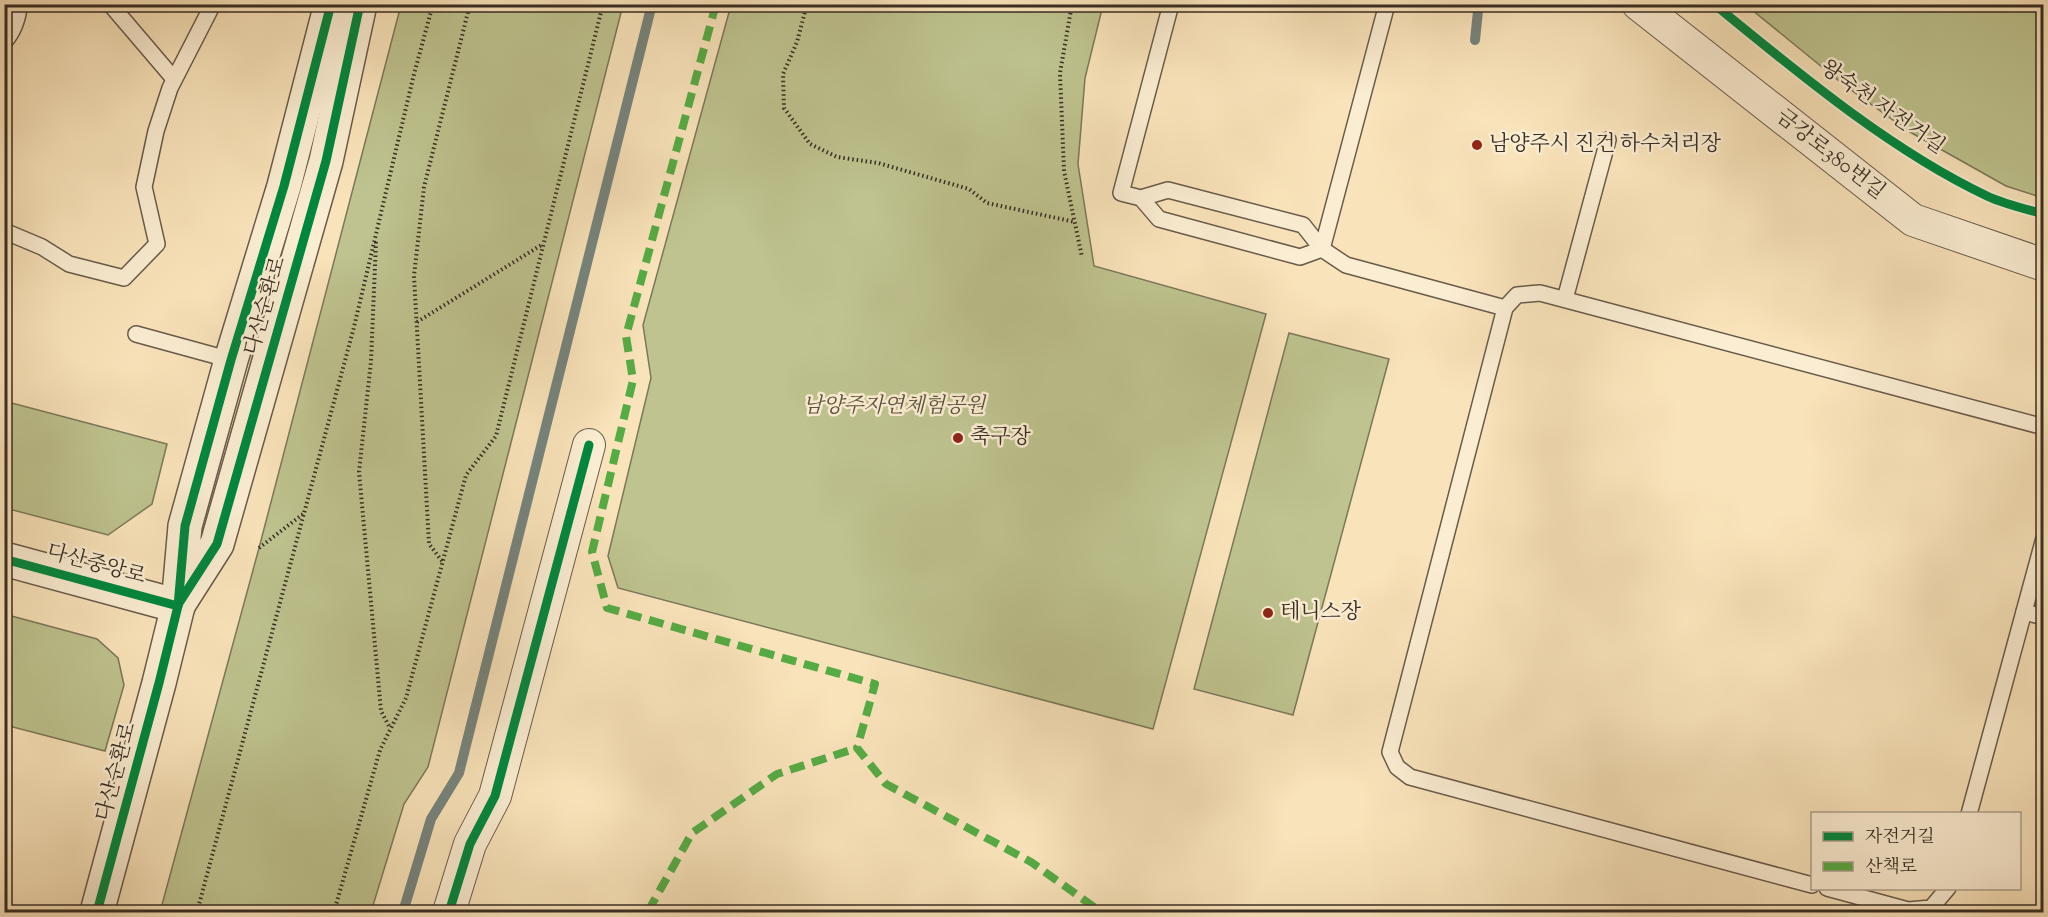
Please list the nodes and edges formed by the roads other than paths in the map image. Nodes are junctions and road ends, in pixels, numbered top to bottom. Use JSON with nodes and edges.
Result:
{"nodes":[{"id":1,"x":19,"y":4,"type":"edge"},
{"id":2,"x":110,"y":4,"type":"edge"},
{"id":3,"x":213,"y":4,"type":"edge"},
{"id":4,"x":332,"y":4,"type":"edge"},
{"id":5,"x":360,"y":4,"type":"edge"},
{"id":6,"x":1171,"y":4,"type":"edge"},
{"id":7,"x":1387,"y":4,"type":"edge"},
{"id":8,"x":1638,"y":4,"type":"edge"},
{"id":9,"x":4,"y":42,"type":"edge"},
{"id":10,"x":174,"y":79,"type":"junction"},
{"id":11,"x":1608,"y":140,"type":"dead end"},
{"id":12,"x":1141,"y":198,"type":"junction"},
{"id":13,"x":4,"y":231,"type":"edge"},
{"id":14,"x":1322,"y":249,"type":"junction"},
{"id":15,"x":2043,"y":265,"type":"edge"},
{"id":16,"x":1565,"y":299,"type":"junction"},
{"id":17,"x":1505,"y":308,"type":"junction"},
{"id":18,"x":136,"y":334,"type":"dead end"},
{"id":19,"x":231,"y":360,"type":"junction"},
{"id":20,"x":2043,"y":427,"type":"edge"},
{"id":21,"x":589,"y":445,"type":"dead end"},
{"id":22,"x":2042,"y":547,"type":"edge"},
{"id":23,"x":4,"y":559,"type":"edge"},
{"id":24,"x":178,"y":606,"type":"junction"},
{"id":25,"x":2024,"y":612,"type":"junction"},
{"id":26,"x":2043,"y":617,"type":"edge"},
{"id":27,"x":1969,"y":812,"type":"edge"},
{"id":28,"x":1811,"y":885,"type":"edge"},
{"id":29,"x":1834,"y":890,"type":"edge"},
{"id":30,"x":1946,"y":890,"type":"edge"},
{"id":31,"x":97,"y":912,"type":"edge"},
{"id":32,"x":449,"y":912,"type":"edge"}],
"edges":[{"from":1,"to":9,"type":"lane"},
{"from":2,"to":10,"type":"lane"},
{"from":3,"to":10,"type":"lane"},
{"from":4,"to":19,"type":"street","name":"다산순환로"},
{"from":5,"to":24,"type":"street","name":"다산순환로"},
{"from":6,"to":12,"type":"lane"},
{"from":7,"to":14,"type":"lane"},
{"from":8,"to":15,"type":"street","name":"금강로380번길"},
{"from":10,"to":13,"type":"lane"},
{"from":11,"to":16,"type":"lane"},
{"from":12,"to":14,"type":"lane"},
{"from":12,"to":14,"type":"lane"},
{"from":14,"to":17,"type":"lane"},
{"from":16,"to":17,"type":"lane"},
{"from":16,"to":20,"type":"lane"},
{"from":17,"to":28,"type":"lane"},
{"from":18,"to":19,"type":"lane"},
{"from":19,"to":24,"type":"street","name":"다산순환로"},
{"from":21,"to":32,"type":"street"},
{"from":22,"to":25,"type":"lane"},
{"from":23,"to":24,"type":"street","name":"다산중앙로"},
{"from":24,"to":31,"type":"street","name":"다산순환로"},
{"from":25,"to":26,"type":"lane"},
{"from":25,"to":27,"type":"lane"},
{"from":29,"to":30,"type":"lane"}]}
